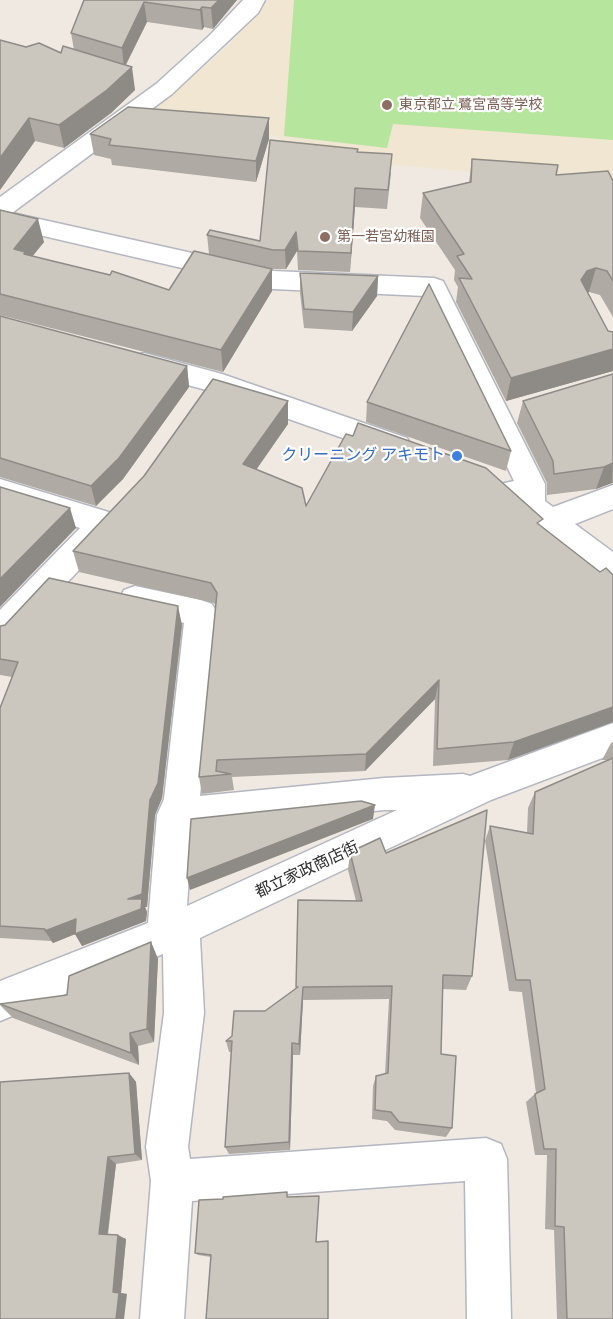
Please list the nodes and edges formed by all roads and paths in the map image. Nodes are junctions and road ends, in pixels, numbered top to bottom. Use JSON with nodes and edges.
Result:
{"nodes":[{"id":1,"x":254,"y":0,"type":"edge"},
{"id":2,"x":6,"y":199,"type":"edge"},
{"id":3,"x":0,"y":218,"type":"edge"},
{"id":4,"x":123,"y":358,"type":"edge"},
{"id":5,"x":212,"y":381,"type":"junction"},
{"id":6,"x":193,"y":409,"type":"edge"},
{"id":7,"x":426,"y":456,"type":"edge"},
{"id":8,"x":493,"y":480,"type":"edge"},
{"id":9,"x":0,"y":491,"type":"edge"},
{"id":10,"x":613,"y":497,"type":"edge"},
{"id":11,"x":539,"y":513,"type":"junction"},
{"id":12,"x":613,"y":569,"type":"edge"},
{"id":13,"x":48,"y":580,"type":"junction"},
{"id":14,"x":0,"y":632,"type":"edge"},
{"id":15,"x":613,"y":738,"type":"edge"},
{"id":16,"x":479,"y":789,"type":"junction"},
{"id":17,"x":175,"y":815,"type":"junction"},
{"id":18,"x":174,"y":931,"type":"junction"},
{"id":19,"x":0,"y":1001,"type":"edge"},
{"id":20,"x":172,"y":1181,"type":"junction"},
{"id":21,"x":162,"y":1319,"type":"edge"},
{"id":22,"x":489,"y":1319,"type":"edge"}],
"edges":[{"from":1,"to":2,"type":"street"},
{"from":3,"to":11,"type":"street"},
{"from":4,"to":5,"type":"street"},
{"from":5,"to":6,"type":"street"},
{"from":5,"to":7,"type":"street"},
{"from":8,"to":11,"type":"street"},
{"from":9,"to":13,"type":"street"},
{"from":10,"to":11,"type":"street"},
{"from":11,"to":12,"type":"street"},
{"from":13,"to":14,"type":"street"},
{"from":13,"to":17,"type":"street"},
{"from":15,"to":16,"type":"street","name":"都立家政商店街"},
{"from":16,"to":17,"type":"street"},
{"from":16,"to":18,"type":"street","name":"都立家政商店街"},
{"from":17,"to":18,"type":"street"},
{"from":18,"to":19,"type":"street","name":"都立家政商店街"},
{"from":18,"to":20,"type":"street"},
{"from":20,"to":21,"type":"street"},
{"from":20,"to":22,"type":"street"}]}
